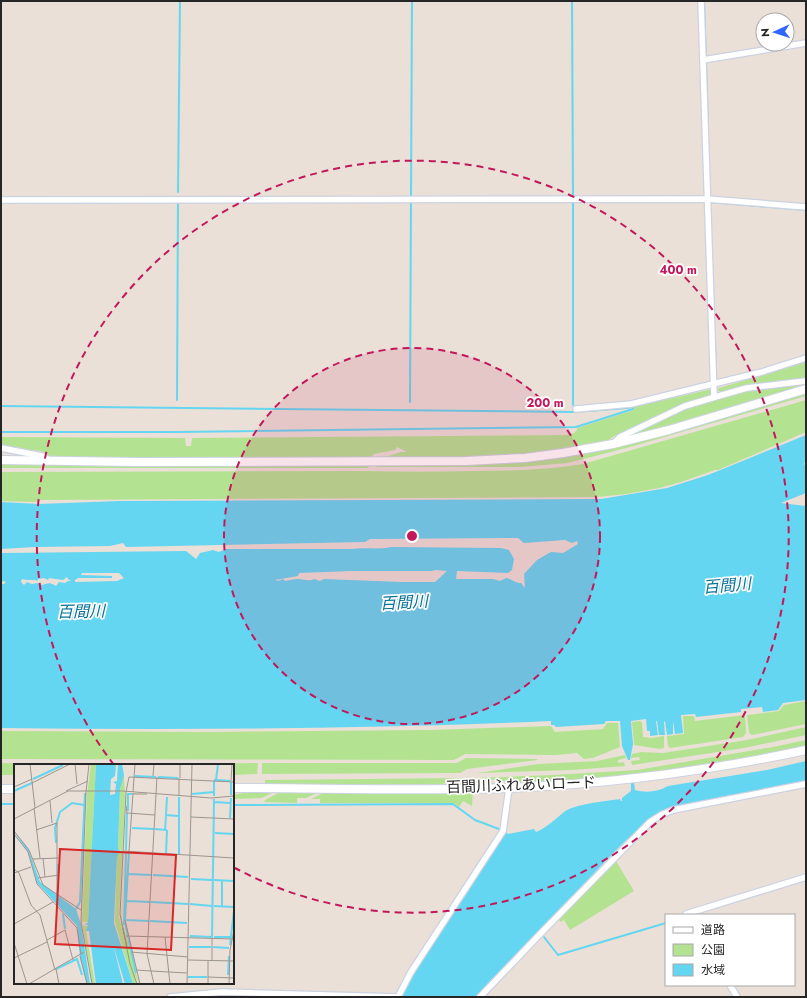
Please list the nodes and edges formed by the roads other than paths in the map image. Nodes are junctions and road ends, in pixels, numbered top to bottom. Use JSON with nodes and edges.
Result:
{"nodes":[{"id":1,"x":701,"y":1,"type":"edge"},
{"id":2,"x":806,"y":43,"type":"edge"},
{"id":3,"x":705,"y":60,"type":"junction"},
{"id":4,"x":1,"y":200,"type":"edge"},
{"id":5,"x":708,"y":200,"type":"junction"},
{"id":6,"x":806,"y":207,"type":"edge"},
{"id":7,"x":806,"y":358,"type":"edge"},
{"id":8,"x":806,"y":381,"type":"edge"},
{"id":9,"x":715,"y":385,"type":"junction"},
{"id":10,"x":806,"y":390,"type":"edge"},
{"id":11,"x":714,"y":397,"type":"junction"},
{"id":12,"x":576,"y":409,"type":"dead end"},
{"id":13,"x":613,"y":444,"type":"junction"},
{"id":14,"x":1,"y":448,"type":"edge"},
{"id":15,"x":1,"y":460,"type":"edge"},
{"id":16,"x":49,"y":460,"type":"junction"},
{"id":17,"x":806,"y":750,"type":"edge"},
{"id":18,"x":806,"y":784,"type":"edge"},
{"id":19,"x":234,"y":788,"type":"edge"},
{"id":20,"x":509,"y":788,"type":"junction"},
{"id":21,"x":1,"y":789,"type":"edge"},
{"id":22,"x":14,"y":789,"type":"edge"},
{"id":23,"x":806,"y":877,"type":"edge"},
{"id":24,"x":686,"y":914,"type":"edge"},
{"id":25,"x":731,"y":986,"type":"edge"},
{"id":26,"x":222,"y":995,"type":"edge"},
{"id":27,"x":170,"y":997,"type":"edge"},
{"id":28,"x":398,"y":997,"type":"edge"},
{"id":29,"x":480,"y":997,"type":"edge"},
{"id":30,"x":738,"y":997,"type":"edge"}],
"edges":[{"from":1,"to":3,"type":"street"},
{"from":2,"to":3,"type":"street"},
{"from":3,"to":5,"type":"street"},
{"from":4,"to":5,"type":"street"},
{"from":5,"to":6,"type":"street"},
{"from":5,"to":9,"type":"street"},
{"from":7,"to":9,"type":"street"},
{"from":8,"to":11,"type":"street"},
{"from":9,"to":11,"type":"street"},
{"from":9,"to":12,"type":"street"},
{"from":10,"to":13,"type":"street"},
{"from":11,"to":13,"type":"street"},
{"from":13,"to":16,"type":"street"},
{"from":14,"to":16,"type":"street"},
{"from":15,"to":16,"type":"street"},
{"from":17,"to":20,"type":"street","name":"百間川ふれあいロード"},
{"from":18,"to":29,"type":"street"},
{"from":19,"to":20,"type":"street","name":"百間川ふれあいロード"},
{"from":20,"to":28,"type":"street"},
{"from":21,"to":22,"type":"street"},
{"from":23,"to":24,"type":"street"},
{"from":25,"to":30,"type":"street"},
{"from":26,"to":27,"type":"street"},
{"from":26,"to":28,"type":"street"}]}
